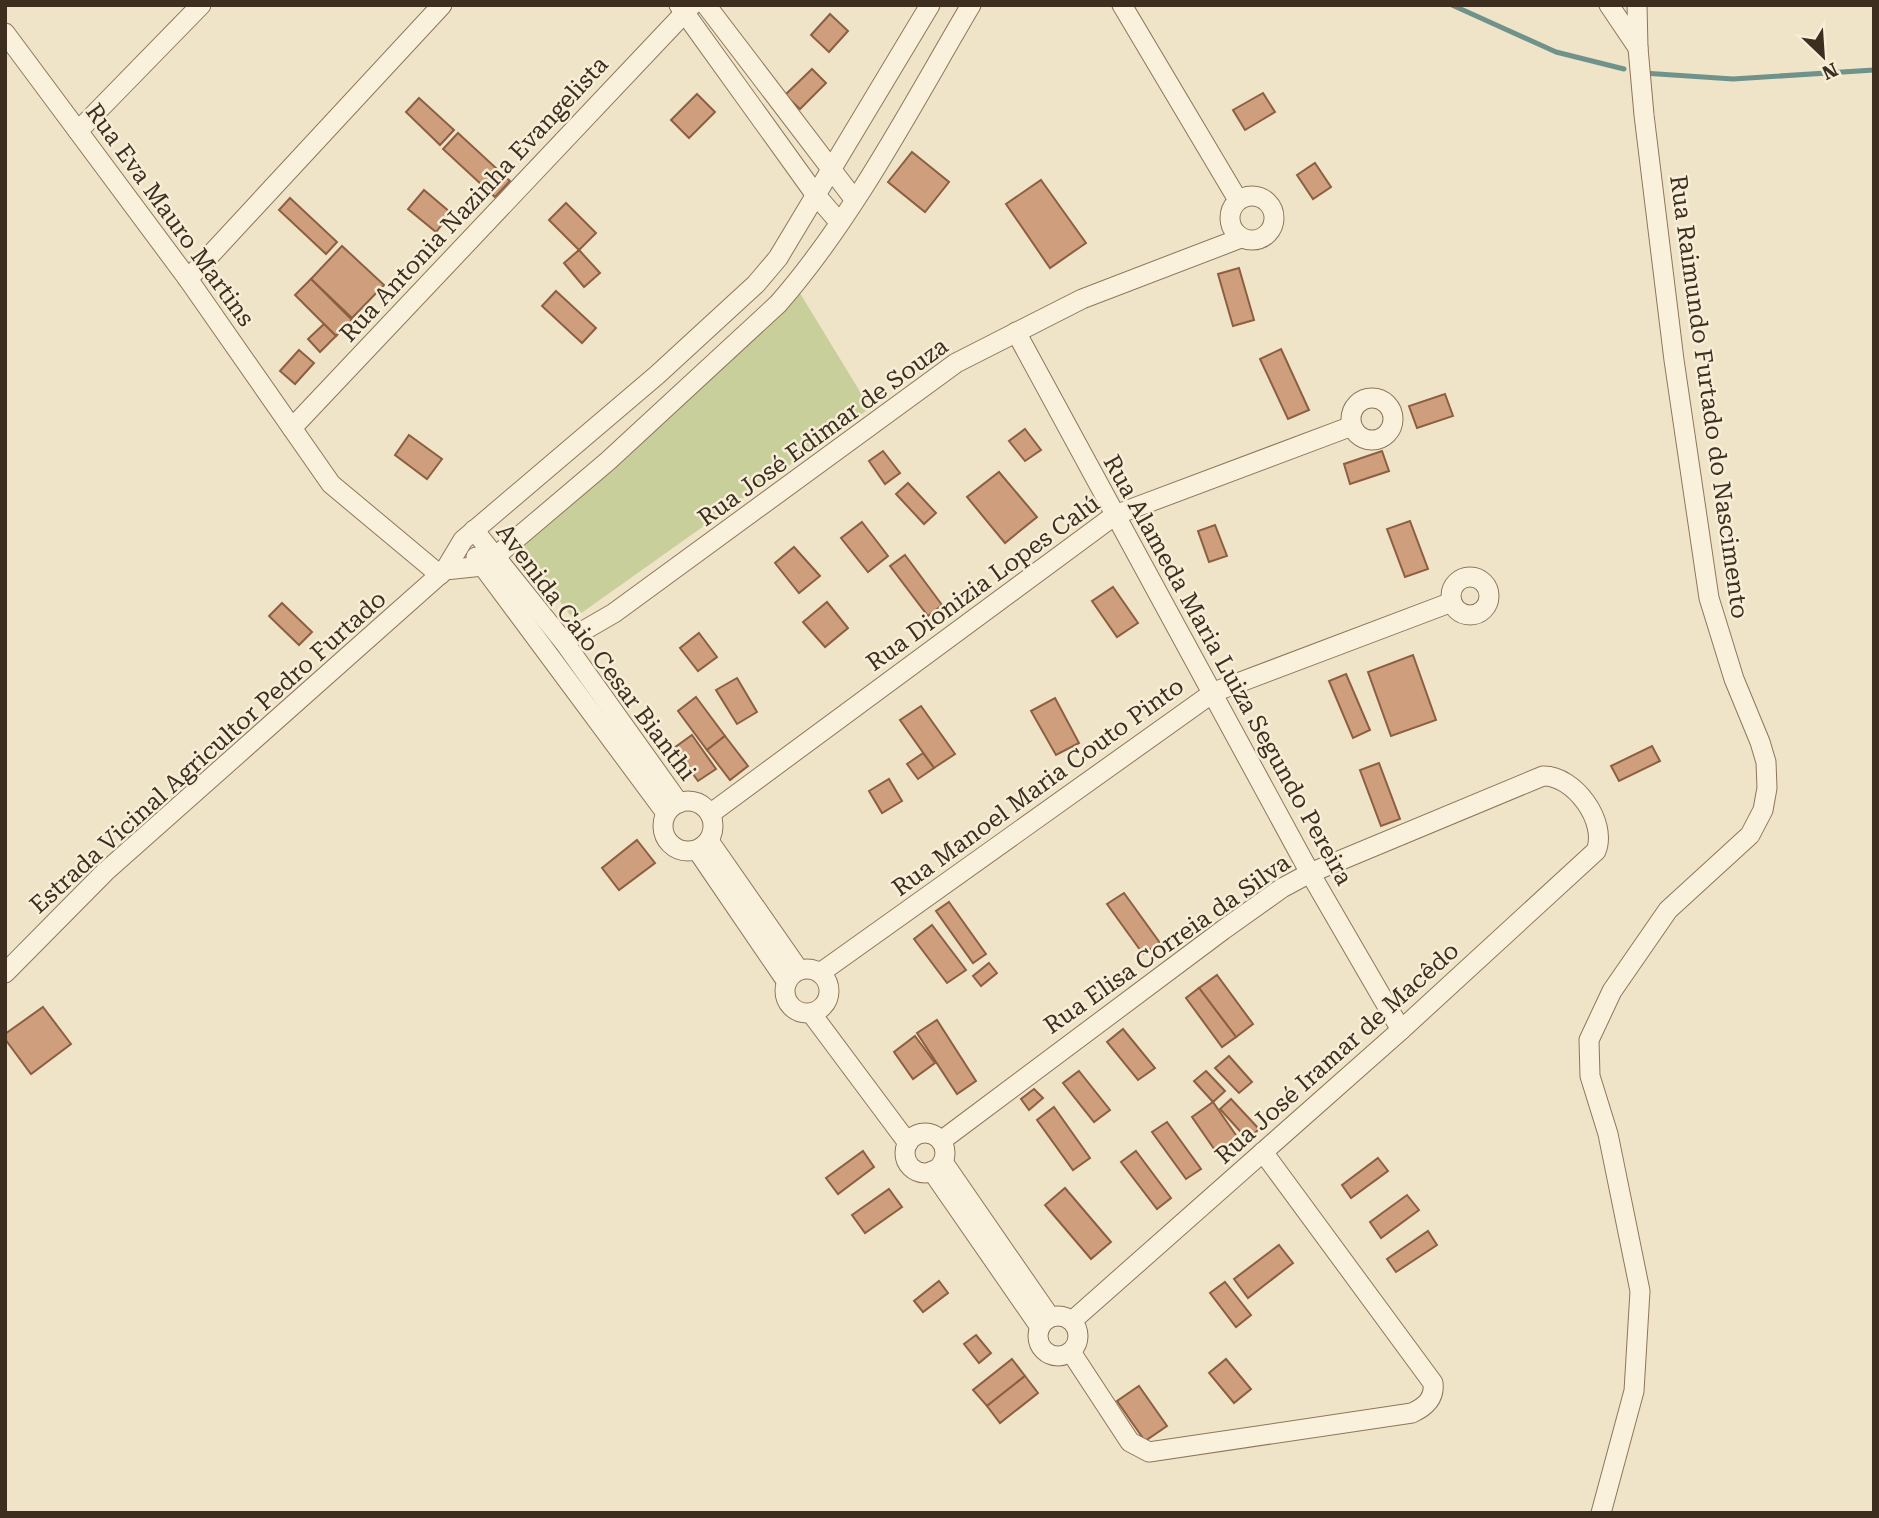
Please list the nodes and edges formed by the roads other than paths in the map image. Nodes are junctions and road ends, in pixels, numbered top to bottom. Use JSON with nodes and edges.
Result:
{"nodes":[{"id":1,"x":201,"y":5,"type":"edge"},
{"id":2,"x":442,"y":5,"type":"edge"},
{"id":3,"x":706,"y":5,"type":"edge"},
{"id":4,"x":930,"y":5,"type":"edge"},
{"id":5,"x":971,"y":5,"type":"edge"},
{"id":6,"x":1122,"y":5,"type":"edge"},
{"id":7,"x":1609,"y":5,"type":"edge"},
{"id":8,"x":1637,"y":5,"type":"edge"},
{"id":9,"x":685,"y":8,"type":"edge"},
{"id":10,"x":5,"y":33,"type":"edge"},
{"id":11,"x":1638,"y":48,"type":"junction"},
{"id":12,"x":78,"y":131,"type":"junction"},
{"id":13,"x":829,"y":170,"type":"junction"},
{"id":14,"x":815,"y":194,"type":"junction"},
{"id":15,"x":853,"y":199,"type":"junction"},
{"id":16,"x":1238,"y":200,"type":"junction"},
{"id":17,"x":839,"y":222,"type":"junction"},
{"id":18,"x":1241,"y":238,"type":"junction"},
{"id":19,"x":188,"y":279,"type":"junction"},
{"id":20,"x":1016,"y":332,"type":"junction"},
{"id":21,"x":1352,"y":426,"type":"dead end"},
{"id":22,"x":292,"y":428,"type":"junction"},
{"id":23,"x":1115,"y":515,"type":"junction"},
{"id":24,"x":469,"y":535,"type":"junction"},
{"id":25,"x":489,"y":561,"type":"junction"},
{"id":26,"x":443,"y":573,"type":"junction"},
{"id":27,"x":1452,"y":603,"type":"dead end"},
{"id":28,"x":564,"y":642,"type":"junction"},
{"id":29,"x":1214,"y":691,"type":"junction"},
{"id":30,"x":1587,"y":806,"type":"joint"},
{"id":31,"x":672,"y":808,"type":"junction"},
{"id":32,"x":710,"y":814,"type":"junction"},
{"id":33,"x":703,"y":846,"type":"junction"},
{"id":34,"x":1310,"y":873,"type":"junction"},
{"id":35,"x":5,"y":973,"type":"edge"},
{"id":36,"x":820,"y":973,"type":"junction"},
{"id":37,"x":793,"y":976,"type":"junction"},
{"id":38,"x":817,"y":1010,"type":"junction"},
{"id":39,"x":1401,"y":1030,"type":"junction"},
{"id":40,"x":913,"y":1139,"type":"junction"},
{"id":41,"x":941,"y":1141,"type":"junction"},
{"id":42,"x":1263,"y":1152,"type":"junction"},
{"id":43,"x":938,"y":1167,"type":"junction"},
{"id":44,"x":1072,"y":1321,"type":"junction"},
{"id":45,"x":1045,"y":1322,"type":"junction"},
{"id":46,"x":1071,"y":1352,"type":"junction"},
{"id":47,"x":1601,"y":1513,"type":"edge"}],
"edges":[{"from":1,"to":12,"type":"street"},
{"from":2,"to":19,"type":"street"},
{"from":3,"to":13,"type":"street"},
{"from":4,"to":13,"type":"street","name":"Estrada Vicinal Agricultor Pedro Furtado"},
{"from":5,"to":15,"type":"street"},
{"from":6,"to":16,"type":"street"},
{"from":7,"to":11,"type":"street"},
{"from":8,"to":11,"type":"street","name":"Rua Raimundo Furtado do Nascimento"},
{"from":9,"to":14,"type":"street"},
{"from":9,"to":22,"type":"street","name":"Rua Antonia Nazinha Evangelista"},
{"from":10,"to":12,"type":"street","name":"Rua Eva Mauro Martins"},
{"from":11,"to":47,"type":"street","name":"Rua Raimundo Furtado do Nascimento"},
{"from":12,"to":19,"type":"street","name":"Rua Eva Mauro Martins"},
{"from":13,"to":14,"type":"street","name":"Estrada Vicinal Agricultor Pedro Furtado"},
{"from":13,"to":15,"type":"street"},
{"from":14,"to":17,"type":"street"},
{"from":14,"to":24,"type":"street","name":"Estrada Vicinal Agricultor Pedro Furtado"},
{"from":15,"to":17,"type":"street"},
{"from":16,"to":18,"type":"street"},
{"from":16,"to":18,"type":"street","name":"Rua José Edimar de Souza"},
{"from":17,"to":25,"type":"street"},
{"from":18,"to":20,"type":"street","name":"Rua José Edimar de Souza"},
{"from":19,"to":22,"type":"street","name":"Rua Eva Mauro Martins"},
{"from":20,"to":23,"type":"street","name":"Rua Alameda Maria Luiza Segundo Pereira"},
{"from":20,"to":28,"type":"street","name":"Rua José Edimar de Souza"},
{"from":21,"to":23,"type":"street","name":"Rua Dionizia Lopes Calú"},
{"from":22,"to":26,"type":"street","name":"Rua Eva Mauro Martins"},
{"from":23,"to":29,"type":"street","name":"Rua Alameda Maria Luiza Segundo Pereira"},
{"from":23,"to":32,"type":"street","name":"Rua Dionizia Lopes Calú"},
{"from":24,"to":25,"type":"street","name":"Avenida Caio Cesar Bianthi"},
{"from":24,"to":26,"type":"street","name":"Estrada Vicinal Agricultor Pedro Furtado"},
{"from":25,"to":26,"type":"street"},
{"from":25,"to":28,"type":"street","name":"Avenida Caio Cesar Bianthi"},
{"from":25,"to":31,"type":"street","name":"Avenida Caio Cesar Bianthi"},
{"from":26,"to":35,"type":"street","name":"Estrada Vicinal Agricultor Pedro Furtado"},
{"from":27,"to":29,"type":"street","name":"Rua Manoel Maria Couto Pinto"},
{"from":28,"to":31,"type":"street","name":"Avenida Caio Cesar Bianthi"},
{"from":29,"to":34,"type":"street","name":"Rua Alameda Maria Luiza Segundo Pereira"},
{"from":29,"to":36,"type":"street","name":"Rua Manoel Maria Couto Pinto"},
{"from":30,"to":34,"type":"street","name":"Rua Elisa Correia da Silva"},
{"from":30,"to":39,"type":"street","name":"Rua José Iramar de Macêdo"},
{"from":31,"to":32,"type":"street","name":"Avenida Caio Cesar Bianthi"},
{"from":31,"to":33,"type":"street","name":"Avenida Caio Cesar Bianthi"},
{"from":32,"to":33,"type":"street"},
{"from":33,"to":37,"type":"street"},
{"from":34,"to":39,"type":"street","name":"Rua Alameda Maria Luiza Segundo Pereira"},
{"from":34,"to":41,"type":"street","name":"Rua Elisa Correia da Silva"},
{"from":36,"to":37,"type":"street"},
{"from":36,"to":38,"type":"street"},
{"from":37,"to":38,"type":"street"},
{"from":38,"to":40,"type":"street"},
{"from":39,"to":42,"type":"street","name":"Rua José Iramar de Macêdo"},
{"from":40,"to":41,"type":"street"},
{"from":40,"to":43,"type":"street"},
{"from":41,"to":43,"type":"street"},
{"from":42,"to":44,"type":"street","name":"Rua José Iramar de Macêdo"},
{"from":42,"to":46,"type":"street"},
{"from":43,"to":45,"type":"street"},
{"from":44,"to":45,"type":"street"},
{"from":44,"to":46,"type":"street"},
{"from":45,"to":46,"type":"street"}]}
